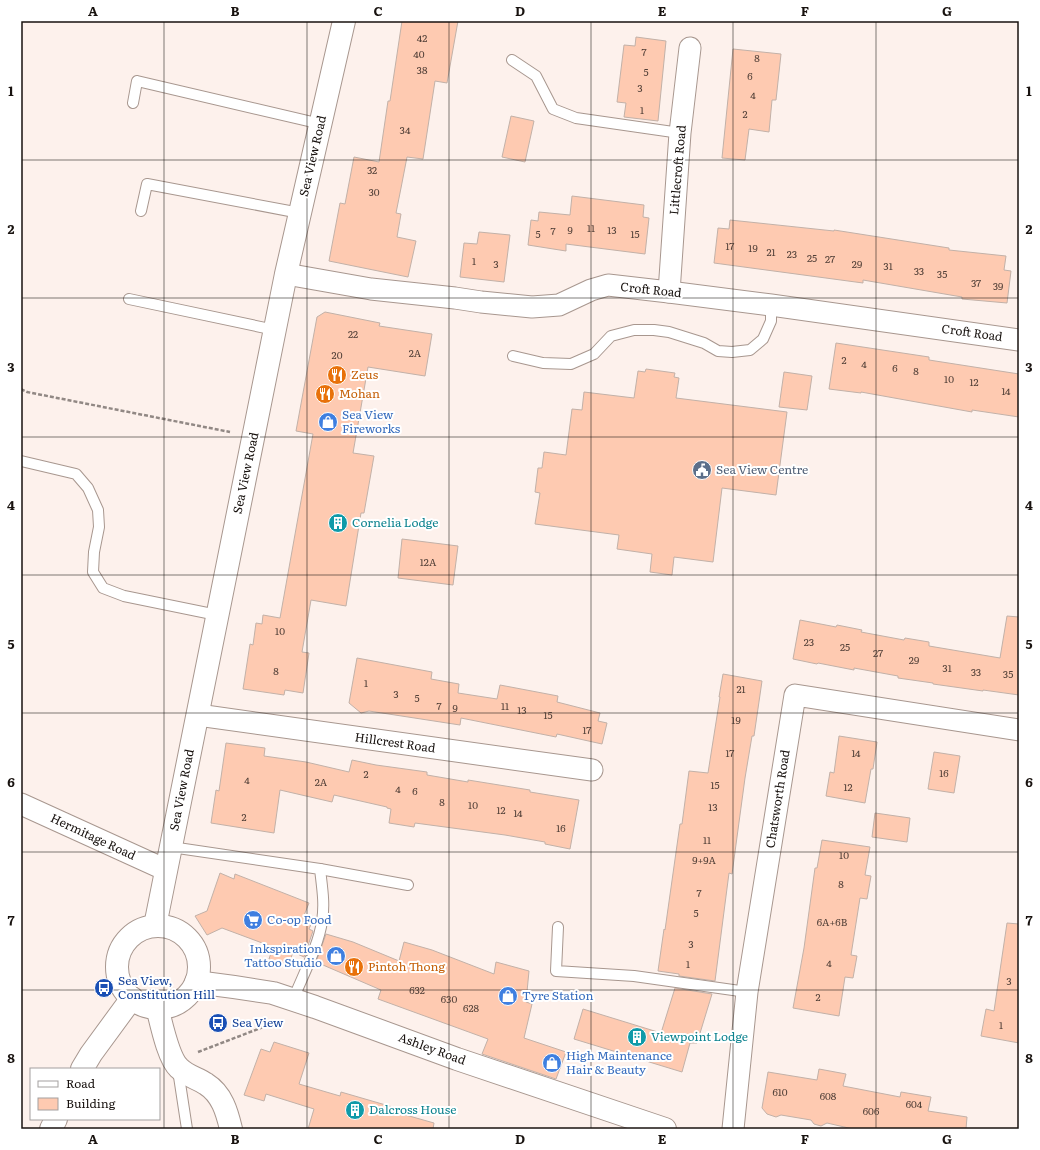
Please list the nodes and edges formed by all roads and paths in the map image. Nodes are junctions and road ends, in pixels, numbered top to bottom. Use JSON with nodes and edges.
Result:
{"nodes":[{"id":1,"x":344,"y":21,"type":"edge"},
{"id":2,"x":690,"y":48,"type":"dead end"},
{"id":3,"x":512,"y":60,"type":"dead end"},
{"id":4,"x":133,"y":103,"type":"dead end"},
{"id":5,"x":321,"y":124,"type":"junction"},
{"id":6,"x":680,"y":133,"type":"junction"},
{"id":7,"x":141,"y":211,"type":"dead end"},
{"id":8,"x":300,"y":213,"type":"junction"},
{"id":9,"x":286,"y":274,"type":"junction"},
{"id":10,"x":669,"y":292,"type":"junction"},
{"id":11,"x":129,"y":299,"type":"dead end"},
{"id":12,"x":771,"y":305,"type":"junction"},
{"id":13,"x":275,"y":330,"type":"junction"},
{"id":14,"x":1019,"y":340,"type":"edge"},
{"id":15,"x":513,"y":356,"type":"dead end"},
{"id":16,"x":21,"y":389,"type":"edge"},
{"id":17,"x":232,"y":432,"type":"dead end"},
{"id":18,"x":21,"y":461,"type":"edge"},
{"id":19,"x":217,"y":614,"type":"junction"},
{"id":20,"x":198,"y":715,"type":"junction"},
{"id":21,"x":1019,"y":730,"type":"edge"},
{"id":22,"x":592,"y":770,"type":"dead end"},
{"id":23,"x":21,"y":804,"type":"edge"},
{"id":24,"x":171,"y":848,"type":"junction"},
{"id":25,"x":320,"y":869,"type":"junction"},
{"id":26,"x":166,"y":870,"type":"junction"},
{"id":27,"x":408,"y":885,"type":"dead end"},
{"id":28,"x":155,"y":926,"type":"junction"},
{"id":29,"x":558,"y":927,"type":"dead end"},
{"id":30,"x":196,"y":982,"type":"junction"},
{"id":31,"x":747,"y":992,"type":"junction"},
{"id":32,"x":132,"y":998,"type":"junction"},
{"id":33,"x":293,"y":1000,"type":"junction"},
{"id":34,"x":157,"y":1007,"type":"junction"},
{"id":35,"x":315,"y":1007,"type":"junction"},
{"id":36,"x":176,"y":1065,"type":"junction"},
{"id":37,"x":83,"y":1068,"type":"edge"},
{"id":38,"x":56,"y":1120,"type":"edge"},
{"id":39,"x":51,"y":1129,"type":"edge"},
{"id":40,"x":187,"y":1129,"type":"edge"},
{"id":41,"x":231,"y":1129,"type":"edge"},
{"id":42,"x":665,"y":1129,"type":"edge"},
{"id":43,"x":733,"y":1129,"type":"edge"}],
"edges":[{"from":1,"to":5,"type":"main road","name":"Sea View Road"},
{"from":2,"to":6,"type":"street","name":"Littlecroft Road"},
{"from":3,"to":6,"type":"lane"},
{"from":4,"to":5,"type":"lane"},
{"from":5,"to":8,"type":"main road","name":"Sea View Road"},
{"from":6,"to":10,"type":"street","name":"Littlecroft Road"},
{"from":7,"to":8,"type":"lane"},
{"from":8,"to":9,"type":"main road","name":"Sea View Road"},
{"from":9,"to":10,"type":"street","name":"Croft Road"},
{"from":9,"to":13,"type":"main road","name":"Sea View Road"},
{"from":10,"to":12,"type":"street","name":"Croft Road"},
{"from":11,"to":13,"type":"lane"},
{"from":12,"to":14,"type":"street","name":"Croft Road"},
{"from":12,"to":15,"type":"lane"},
{"from":13,"to":19,"type":"main road","name":"Sea View Road"},
{"from":16,"to":17,"type":"path"},
{"from":18,"to":19,"type":"lane"},
{"from":19,"to":20,"type":"main road","name":"Sea View Road"},
{"from":20,"to":22,"type":"street","name":"Hillcrest Road"},
{"from":20,"to":24,"type":"main road","name":"Sea View Road"},
{"from":21,"to":31,"type":"street","name":"Chatsworth Road"},
{"from":23,"to":26,"type":"street","name":"Hermitage Road"},
{"from":24,"to":25,"type":"lane"},
{"from":24,"to":26,"type":"main road","name":"Sea View Road"},
{"from":25,"to":27,"type":"lane"},
{"from":25,"to":33,"type":"lane"},
{"from":26,"to":28,"type":"main road","name":"Sea View Road"},
{"from":28,"to":30,"type":"main road"},
{"from":28,"to":32,"type":"main road"},
{"from":29,"to":31,"type":"lane"},
{"from":30,"to":33,"type":"main road","name":"Ashley Road"},
{"from":30,"to":34,"type":"main road"},
{"from":31,"to":43,"type":"street","name":"Chatsworth Road"},
{"from":32,"to":34,"type":"main road"},
{"from":32,"to":37,"type":"main road"},
{"from":33,"to":35,"type":"main road","name":"Ashley Road"},
{"from":34,"to":36,"type":"main road"},
{"from":35,"to":36,"type":"path"},
{"from":35,"to":42,"type":"main road","name":"Ashley Road"},
{"from":36,"to":40,"type":"lane"},
{"from":36,"to":41,"type":"main road"},
{"from":38,"to":39,"type":"main road"}]}
